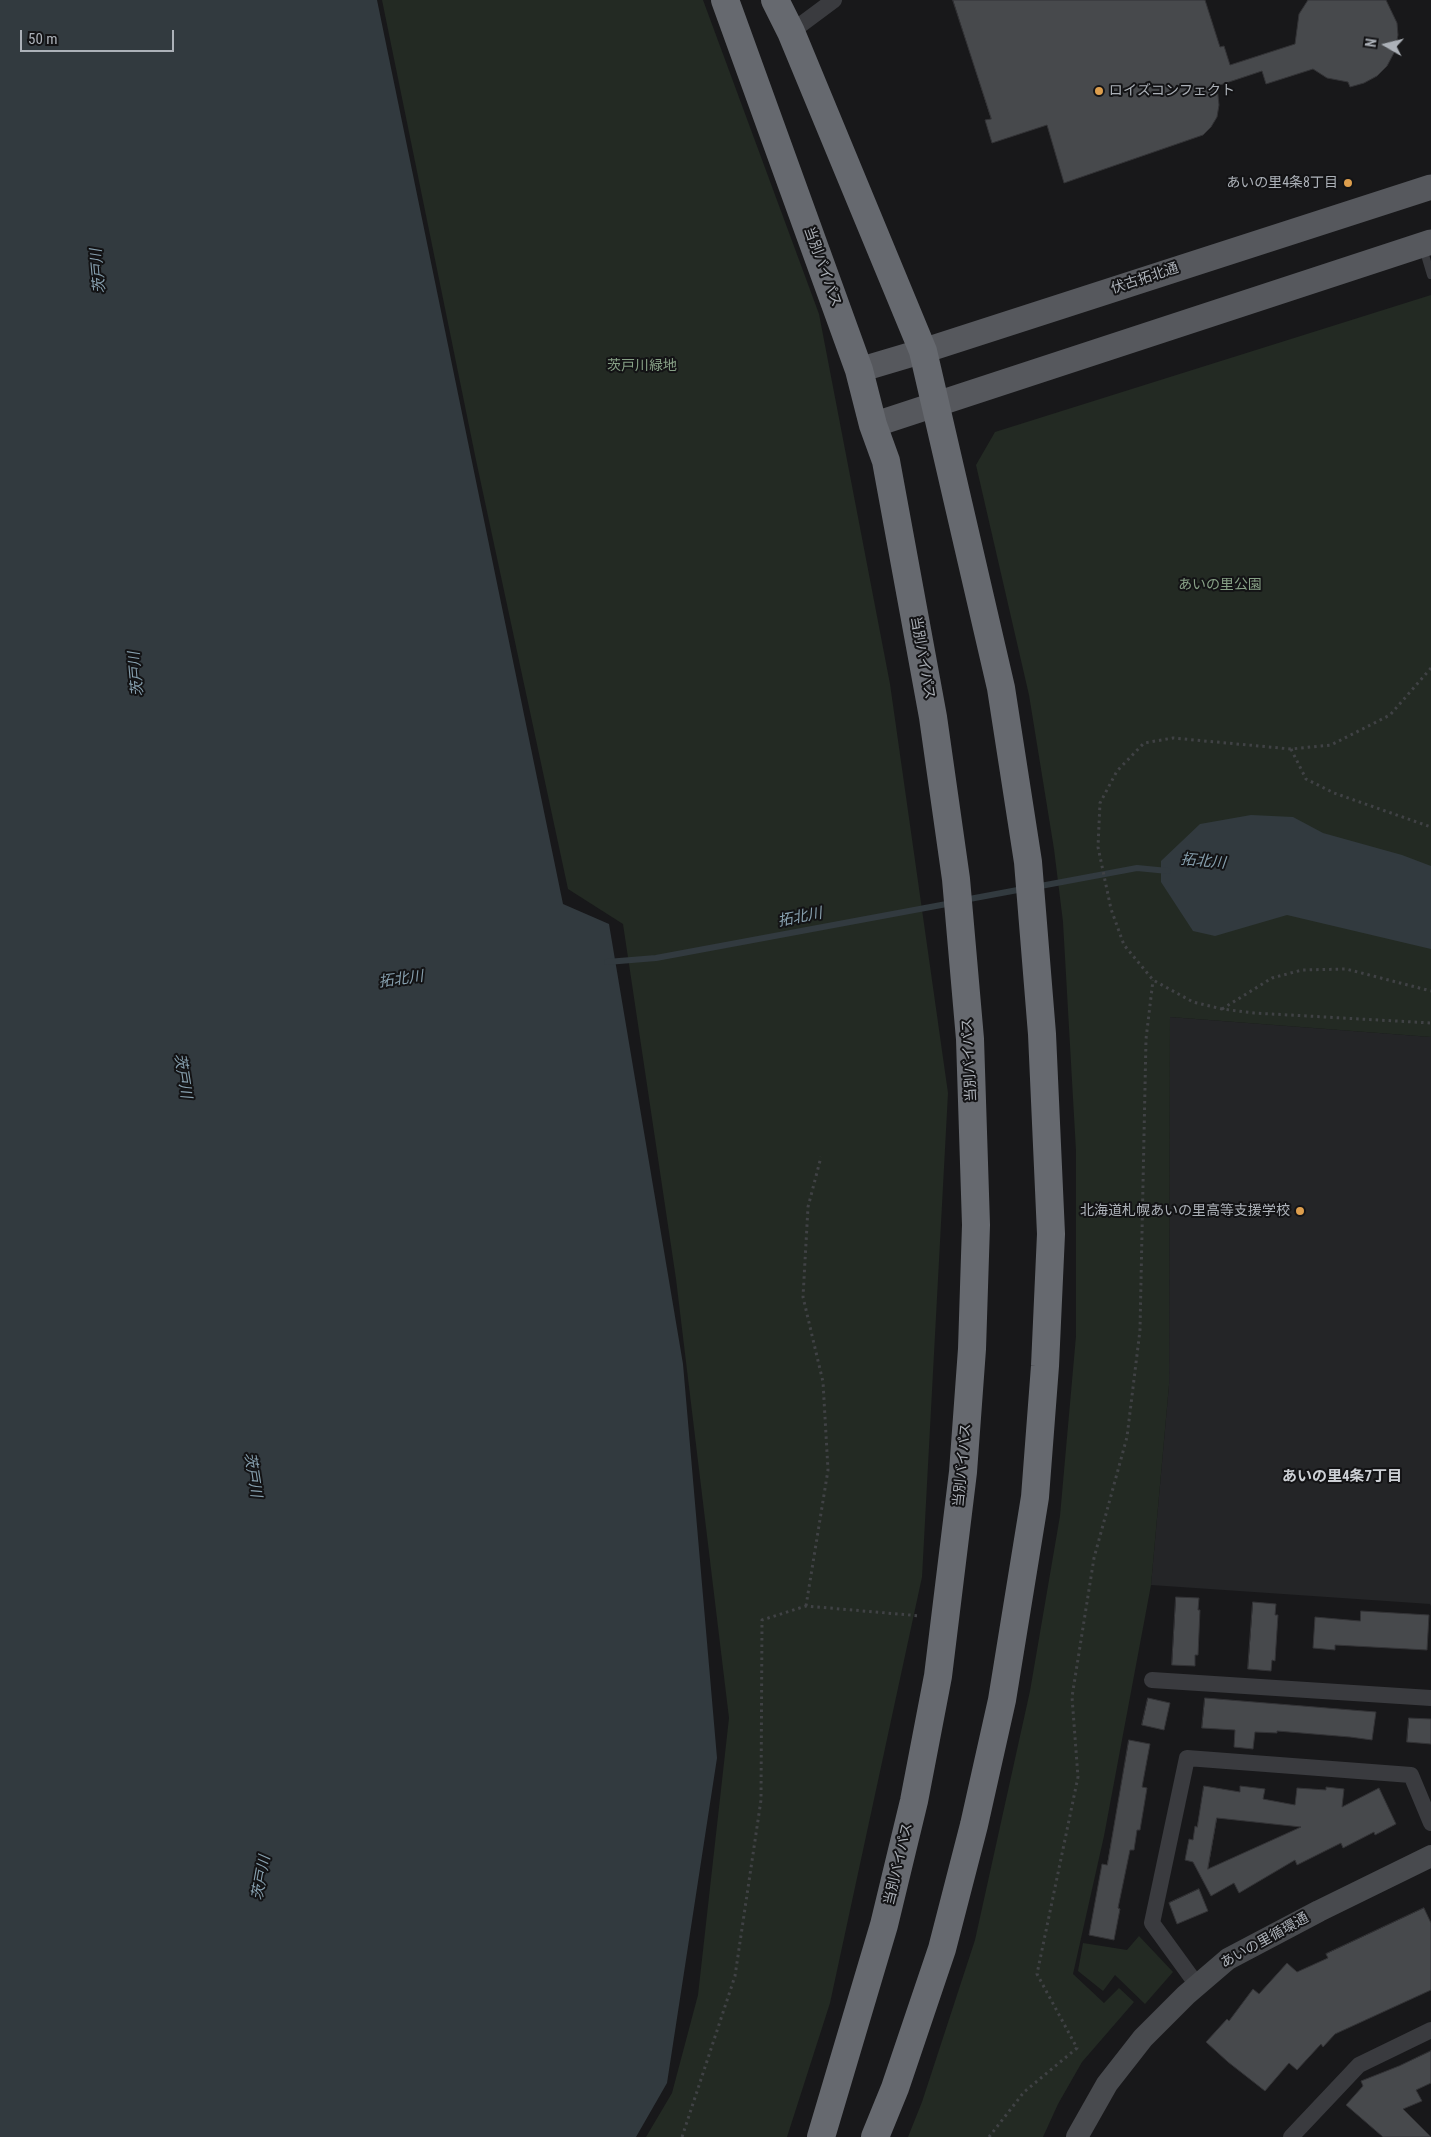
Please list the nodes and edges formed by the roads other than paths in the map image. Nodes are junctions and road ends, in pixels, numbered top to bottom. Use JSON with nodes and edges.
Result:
{"nodes":[{"id":1,"x":726,"y":0,"type":"edge"},
{"id":2,"x":775,"y":0,"type":"edge"},
{"id":3,"x":834,"y":0,"type":"edge"},
{"id":4,"x":791,"y":32,"type":"junction"},
{"id":5,"x":1431,"y":186,"type":"edge"},
{"id":6,"x":1426,"y":244,"type":"edge"},
{"id":7,"x":1431,"y":274,"type":"edge"},
{"id":8,"x":923,"y":352,"type":"junction"},
{"id":9,"x":859,"y":370,"type":"junction"},
{"id":10,"x":934,"y":404,"type":"junction"},
{"id":11,"x":873,"y":425,"type":"junction"},
{"id":12,"x":1152,"y":1680,"type":"dead end"},
{"id":13,"x":1431,"y":1698,"type":"edge"},
{"id":14,"x":1431,"y":1823,"type":"edge"},
{"id":15,"x":1431,"y":1856,"type":"edge"},
{"id":16,"x":1198,"y":1985,"type":"junction"},
{"id":17,"x":1431,"y":2030,"type":"edge"},
{"id":18,"x":821,"y":2137,"type":"edge"},
{"id":19,"x":876,"y":2137,"type":"edge"},
{"id":20,"x":1077,"y":2137,"type":"edge"},
{"id":21,"x":1291,"y":2137,"type":"edge"}],
"edges":[{"from":1,"to":9,"type":"highway","name":"当別バイパス"},
{"from":2,"to":4,"type":"highway"},
{"from":3,"to":4,"type":"street"},
{"from":4,"to":8,"type":"highway"},
{"from":5,"to":8,"type":"main road","name":"伏古拓北通"},
{"from":6,"to":7,"type":"lane"},
{"from":6,"to":10,"type":"main road"},
{"from":8,"to":9,"type":"main road","name":"伏古拓北通"},
{"from":8,"to":10,"type":"highway"},
{"from":9,"to":11,"type":"highway","name":"当別バイパス"},
{"from":10,"to":11,"type":"main road"},
{"from":10,"to":19,"type":"highway"},
{"from":11,"to":18,"type":"highway","name":"当別バイパス"},
{"from":12,"to":13,"type":"street"},
{"from":14,"to":16,"type":"street"},
{"from":15,"to":16,"type":"street","name":"あいの里循環通"},
{"from":16,"to":20,"type":"street","name":"あいの里循環通"},
{"from":17,"to":21,"type":"street"}]}
